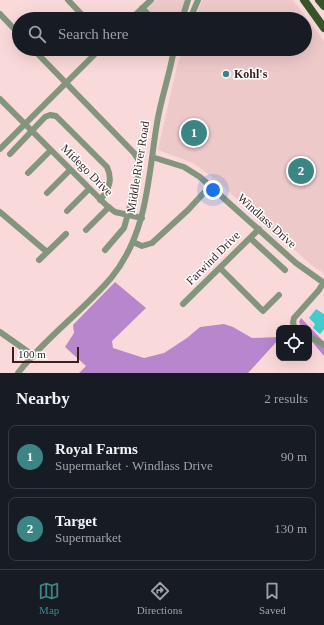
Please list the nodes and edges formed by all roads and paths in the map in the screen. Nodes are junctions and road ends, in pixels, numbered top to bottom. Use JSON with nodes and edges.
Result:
{"nodes":[{"id":1,"x":68,"y":0,"type":"edge"},
{"id":2,"x":151,"y":0,"type":"edge"},
{"id":3,"x":188,"y":0,"type":"edge"},
{"id":4,"x":198,"y":0,"type":"edge"},
{"id":5,"x":304,"y":0,"type":"edge"},
{"id":6,"x":319,"y":0,"type":"edge"},
{"id":7,"x":324,"y":6,"type":"edge"},
{"id":8,"x":142,"y":8,"type":"junction"},
{"id":9,"x":79,"y":12,"type":"edge"},
{"id":10,"x":138,"y":12,"type":"edge"},
{"id":11,"x":146,"y":12,"type":"edge"},
{"id":12,"x":184,"y":12,"type":"edge"},
{"id":13,"x":193,"y":12,"type":"edge"},
{"id":14,"x":0,"y":14,"type":"edge"},
{"id":15,"x":12,"y":27,"type":"edge"},
{"id":16,"x":324,"y":28,"type":"edge"},
{"id":17,"x":40,"y":56,"type":"edge"},
{"id":18,"x":93,"y":56,"type":"edge"},
{"id":19,"x":173,"y":56,"type":"edge"},
{"id":20,"x":175,"y":56,"type":"edge"},
{"id":21,"x":171,"y":65,"type":"junction"},
{"id":22,"x":65,"y":83,"type":"junction"},
{"id":23,"x":0,"y":99,"type":"edge"},
{"id":24,"x":24,"y":124,"type":"junction"},
{"id":25,"x":32,"y":131,"type":"junction"},
{"id":26,"x":0,"y":149,"type":"edge"},
{"id":27,"x":51,"y":150,"type":"junction"},
{"id":28,"x":10,"y":154,"type":"dead end"},
{"id":29,"x":152,"y":157,"type":"junction"},
{"id":30,"x":70,"y":170,"type":"junction"},
{"id":31,"x":28,"y":173,"type":"dead end"},
{"id":32,"x":211,"y":185,"type":"junction"},
{"id":33,"x":89,"y":189,"type":"junction"},
{"id":34,"x":47,"y":193,"type":"dead end"},
{"id":35,"x":100,"y":200,"type":"junction"},
{"id":36,"x":108,"y":207,"type":"junction"},
{"id":37,"x":67,"y":211,"type":"dead end"},
{"id":38,"x":0,"y":212,"type":"edge"},
{"id":39,"x":128,"y":215,"type":"junction"},
{"id":40,"x":142,"y":218,"type":"junction"},
{"id":41,"x":259,"y":228,"type":"junction"},
{"id":42,"x":86,"y":230,"type":"dead end"},
{"id":43,"x":66,"y":234,"type":"dead end"},
{"id":44,"x":250,"y":238,"type":"junction"},
{"id":45,"x":133,"y":242,"type":"junction"},
{"id":46,"x":105,"y":250,"type":"dead end"},
{"id":47,"x":47,"y":252,"type":"junction"},
{"id":48,"x":40,"y":260,"type":"dead end"},
{"id":49,"x":220,"y":268,"type":"junction"},
{"id":50,"x":285,"y":270,"type":"dead end"},
{"id":51,"x":323,"y":283,"type":"edge"},
{"id":52,"x":279,"y":295,"type":"dead end"},
{"id":53,"x":183,"y":304,"type":"dead end"},
{"id":54,"x":294,"y":325,"type":"edge"},
{"id":55,"x":0,"y":332,"type":"edge"},
{"id":56,"x":312,"y":337,"type":"edge"},
{"id":57,"x":324,"y":345,"type":"edge"},
{"id":58,"x":32,"y":356,"type":"junction"},
{"id":59,"x":18,"y":373,"type":"edge"}],
"edges":[{"from":1,"to":9,"type":"street"},
{"from":2,"to":8,"type":"street"},
{"from":3,"to":12,"type":"street"},
{"from":4,"to":13,"type":"street"},
{"from":5,"to":16,"type":"main road"},
{"from":6,"to":7,"type":"main road"},
{"from":8,"to":10,"type":"street"},
{"from":8,"to":11,"type":"street"},
{"from":14,"to":15,"type":"street"},
{"from":17,"to":22,"type":"street"},
{"from":18,"to":22,"type":"street"},
{"from":19,"to":21,"type":"street","name":"Middle River Road"},
{"from":20,"to":21,"type":"street","name":"Middle River Road"},
{"from":21,"to":29,"type":"street","name":"Middle River Road"},
{"from":22,"to":24,"type":"street"},
{"from":22,"to":39,"type":"street"},
{"from":23,"to":24,"type":"street","name":"Midego Drive"},
{"from":24,"to":25,"type":"street","name":"Midego Drive"},
{"from":24,"to":26,"type":"street"},
{"from":25,"to":27,"type":"street","name":"Midego Drive"},
{"from":25,"to":28,"type":"street"},
{"from":25,"to":35,"type":"street"},
{"from":27,"to":30,"type":"street","name":"Midego Drive"},
{"from":27,"to":31,"type":"street"},
{"from":29,"to":32,"type":"street","name":"Windlass Drive"},
{"from":29,"to":40,"type":"street","name":"Middle River Road"},
{"from":30,"to":33,"type":"street","name":"Midego Drive"},
{"from":30,"to":34,"type":"street"},
{"from":32,"to":41,"type":"street","name":"Windlass Drive"},
{"from":32,"to":45,"type":"street"},
{"from":33,"to":35,"type":"street","name":"Midego Drive"},
{"from":33,"to":37,"type":"street"},
{"from":35,"to":36,"type":"street","name":"Midego Drive"},
{"from":36,"to":39,"type":"street","name":"Midego Drive"},
{"from":36,"to":42,"type":"street"},
{"from":38,"to":47,"type":"street"},
{"from":39,"to":40,"type":"street","name":"Midego Drive"},
{"from":39,"to":46,"type":"street"},
{"from":40,"to":45,"type":"street","name":"Middle River Road"},
{"from":41,"to":44,"type":"street","name":"Farwind Drive"},
{"from":41,"to":51,"type":"street","name":"Windlass Drive"},
{"from":43,"to":47,"type":"street"},
{"from":44,"to":49,"type":"street","name":"Farwind Drive"},
{"from":44,"to":50,"type":"street"},
{"from":45,"to":58,"type":"street","name":"Middle River Road"},
{"from":47,"to":48,"type":"street"},
{"from":49,"to":52,"type":"street"},
{"from":49,"to":53,"type":"street","name":"Farwind Drive"},
{"from":51,"to":54,"type":"street"},
{"from":55,"to":58,"type":"street"},
{"from":56,"to":57,"type":"street"},
{"from":58,"to":59,"type":"street","name":"Middle River Road"}]}
